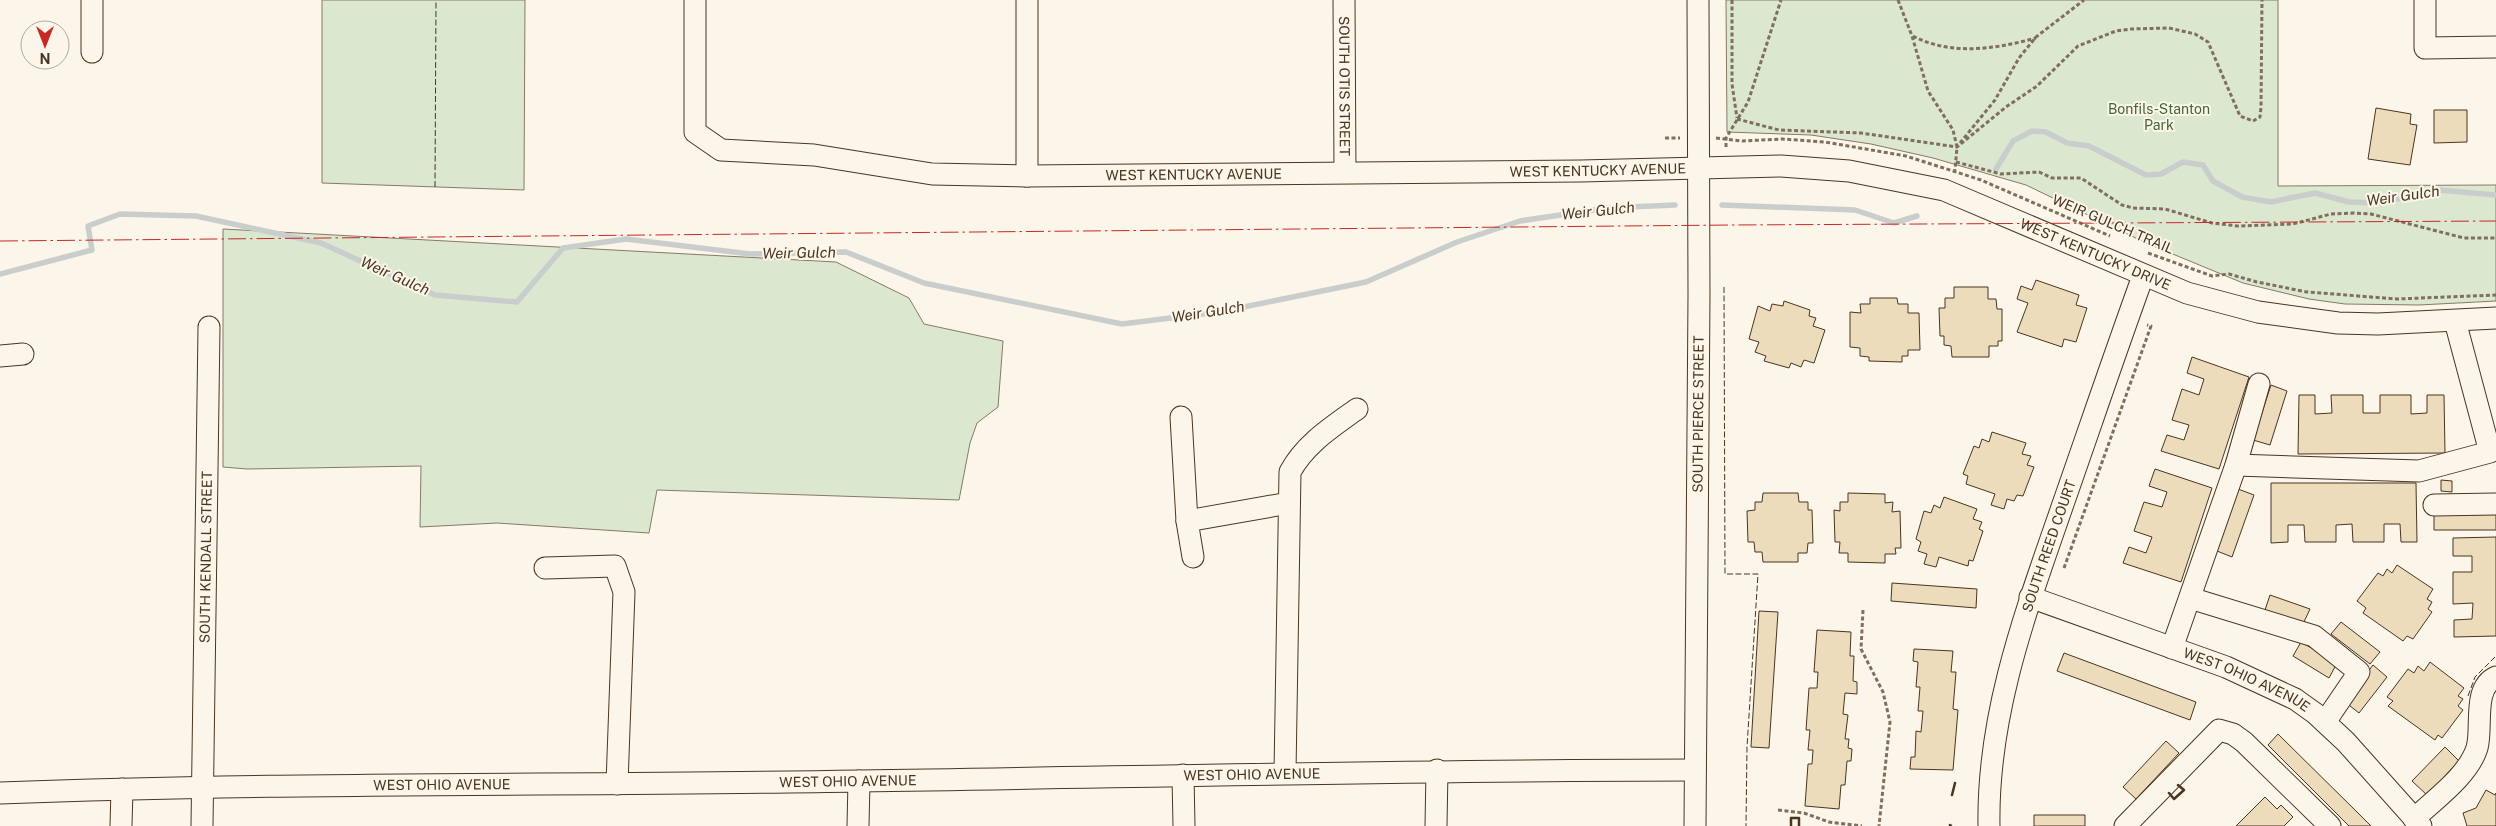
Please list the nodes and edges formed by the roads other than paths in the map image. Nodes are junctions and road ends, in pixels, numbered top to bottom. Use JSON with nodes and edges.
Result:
{"nodes":[{"id":1,"x":92,"y":0,"type":"edge"},
{"id":2,"x":695,"y":0,"type":"edge"},
{"id":3,"x":1027,"y":0,"type":"edge"},
{"id":4,"x":1344,"y":0,"type":"edge"},
{"id":5,"x":1698,"y":0,"type":"edge"},
{"id":6,"x":2425,"y":0,"type":"edge"},
{"id":7,"x":2496,"y":47,"type":"edge"},
{"id":8,"x":92,"y":52,"type":"dead end"},
{"id":9,"x":1698,"y":167,"type":"junction"},
{"id":10,"x":1345,"y":172,"type":"junction"},
{"id":11,"x":1027,"y":176,"type":"junction"},
{"id":12,"x":2143,"y":276,"type":"junction"},
{"id":13,"x":2496,"y":318,"type":"edge"},
{"id":14,"x":2455,"y":321,"type":"junction"},
{"id":15,"x":209,"y":327,"type":"dead end"},
{"id":16,"x":23,"y":354,"type":"dead end"},
{"id":17,"x":0,"y":356,"type":"edge"},
{"id":18,"x":2260,"y":384,"type":"dead end"},
{"id":19,"x":1357,"y":409,"type":"dead end"},
{"id":20,"x":1181,"y":417,"type":"dead end"},
{"id":21,"x":2493,"y":452,"type":"edge"},
{"id":22,"x":2236,"y":465,"type":"junction"},
{"id":23,"x":1289,"y":503,"type":"junction"},
{"id":24,"x":2496,"y":504,"type":"edge"},
{"id":25,"x":2434,"y":505,"type":"dead end"},
{"id":26,"x":1186,"y":522,"type":"junction"},
{"id":27,"x":1192,"y":557,"type":"dead end"},
{"id":28,"x":545,"y":568,"type":"dead end"},
{"id":29,"x":2030,"y":597,"type":"junction"},
{"id":30,"x":2190,"y":598,"type":"junction"},
{"id":31,"x":2172,"y":648,"type":"junction"},
{"id":32,"x":2496,"y":677,"type":"edge"},
{"id":33,"x":2325,"y":722,"type":"junction"},
{"id":34,"x":1437,"y":770,"type":"junction"},
{"id":35,"x":1695,"y":770,"type":"junction"},
{"id":36,"x":1285,"y":773,"type":"junction"},
{"id":37,"x":1183,"y":775,"type":"junction"},
{"id":38,"x":859,"y":781,"type":"junction"},
{"id":39,"x":617,"y":784,"type":"junction"},
{"id":40,"x":203,"y":787,"type":"junction"},
{"id":41,"x":122,"y":788,"type":"junction"},
{"id":42,"x":0,"y":793,"type":"edge"},
{"id":43,"x":2417,"y":822,"type":"edge"},
{"id":44,"x":121,"y":826,"type":"edge"},
{"id":45,"x":202,"y":826,"type":"edge"},
{"id":46,"x":858,"y":826,"type":"edge"},
{"id":47,"x":1184,"y":826,"type":"edge"},
{"id":48,"x":1436,"y":826,"type":"edge"},
{"id":49,"x":1695,"y":826,"type":"edge"},
{"id":50,"x":1989,"y":826,"type":"edge"},
{"id":51,"x":2125,"y":826,"type":"edge"},
{"id":52,"x":2330,"y":826,"type":"edge"}],
"edges":[{"from":1,"to":8,"type":"street"},
{"from":2,"to":11,"type":"street","name":"WEST KENTUCKY AVENUE"},
{"from":3,"to":11,"type":"street"},
{"from":4,"to":10,"type":"street","name":"SOUTH OTIS STREET"},
{"from":5,"to":9,"type":"street","name":"SOUTH PIERCE STREET"},
{"from":6,"to":7,"type":"street"},
{"from":9,"to":10,"type":"street","name":"WEST KENTUCKY AVENUE"},
{"from":9,"to":12,"type":"street","name":"WEST KENTUCKY DRIVE"},
{"from":9,"to":35,"type":"street","name":"SOUTH PIERCE STREET"},
{"from":10,"to":11,"type":"street","name":"WEST KENTUCKY AVENUE"},
{"from":12,"to":14,"type":"street","name":"WEST KENTUCKY DRIVE"},
{"from":12,"to":29,"type":"street","name":"SOUTH REED COURT"},
{"from":13,"to":14,"type":"street","name":"WEST KENTUCKY DRIVE"},
{"from":14,"to":21,"type":"street"},
{"from":15,"to":40,"type":"street","name":"SOUTH KENDALL STREET"},
{"from":16,"to":17,"type":"street"},
{"from":18,"to":22,"type":"street"},
{"from":19,"to":23,"type":"street"},
{"from":20,"to":26,"type":"street"},
{"from":21,"to":22,"type":"street"},
{"from":22,"to":30,"type":"street"},
{"from":23,"to":26,"type":"street"},
{"from":23,"to":36,"type":"street"},
{"from":24,"to":25,"type":"street"},
{"from":26,"to":27,"type":"street"},
{"from":28,"to":39,"type":"street"},
{"from":29,"to":31,"type":"street","name":"WEST OHIO AVENUE"},
{"from":29,"to":50,"type":"street","name":"SOUTH REED COURT"},
{"from":30,"to":31,"type":"street"},
{"from":30,"to":33,"type":"street"},
{"from":31,"to":33,"type":"street","name":"WEST OHIO AVENUE"},
{"from":32,"to":43,"type":"street"},
{"from":33,"to":43,"type":"street","name":"WEST OHIO AVENUE"},
{"from":34,"to":35,"type":"street","name":"WEST OHIO AVENUE"},
{"from":34,"to":36,"type":"street","name":"WEST OHIO AVENUE"},
{"from":34,"to":48,"type":"street"},
{"from":35,"to":49,"type":"street","name":"SOUTH PIERCE STREET"},
{"from":36,"to":37,"type":"street","name":"WEST OHIO AVENUE"},
{"from":37,"to":38,"type":"street","name":"WEST OHIO AVENUE"},
{"from":37,"to":47,"type":"street"},
{"from":38,"to":39,"type":"street","name":"WEST OHIO AVENUE"},
{"from":38,"to":46,"type":"street"},
{"from":39,"to":40,"type":"street","name":"WEST OHIO AVENUE"},
{"from":40,"to":41,"type":"street","name":"WEST OHIO AVENUE"},
{"from":40,"to":45,"type":"street","name":"SOUTH KENDALL STREET"},
{"from":41,"to":42,"type":"street","name":"WEST OHIO AVENUE"},
{"from":41,"to":44,"type":"street"},
{"from":51,"to":52,"type":"street"}]}
